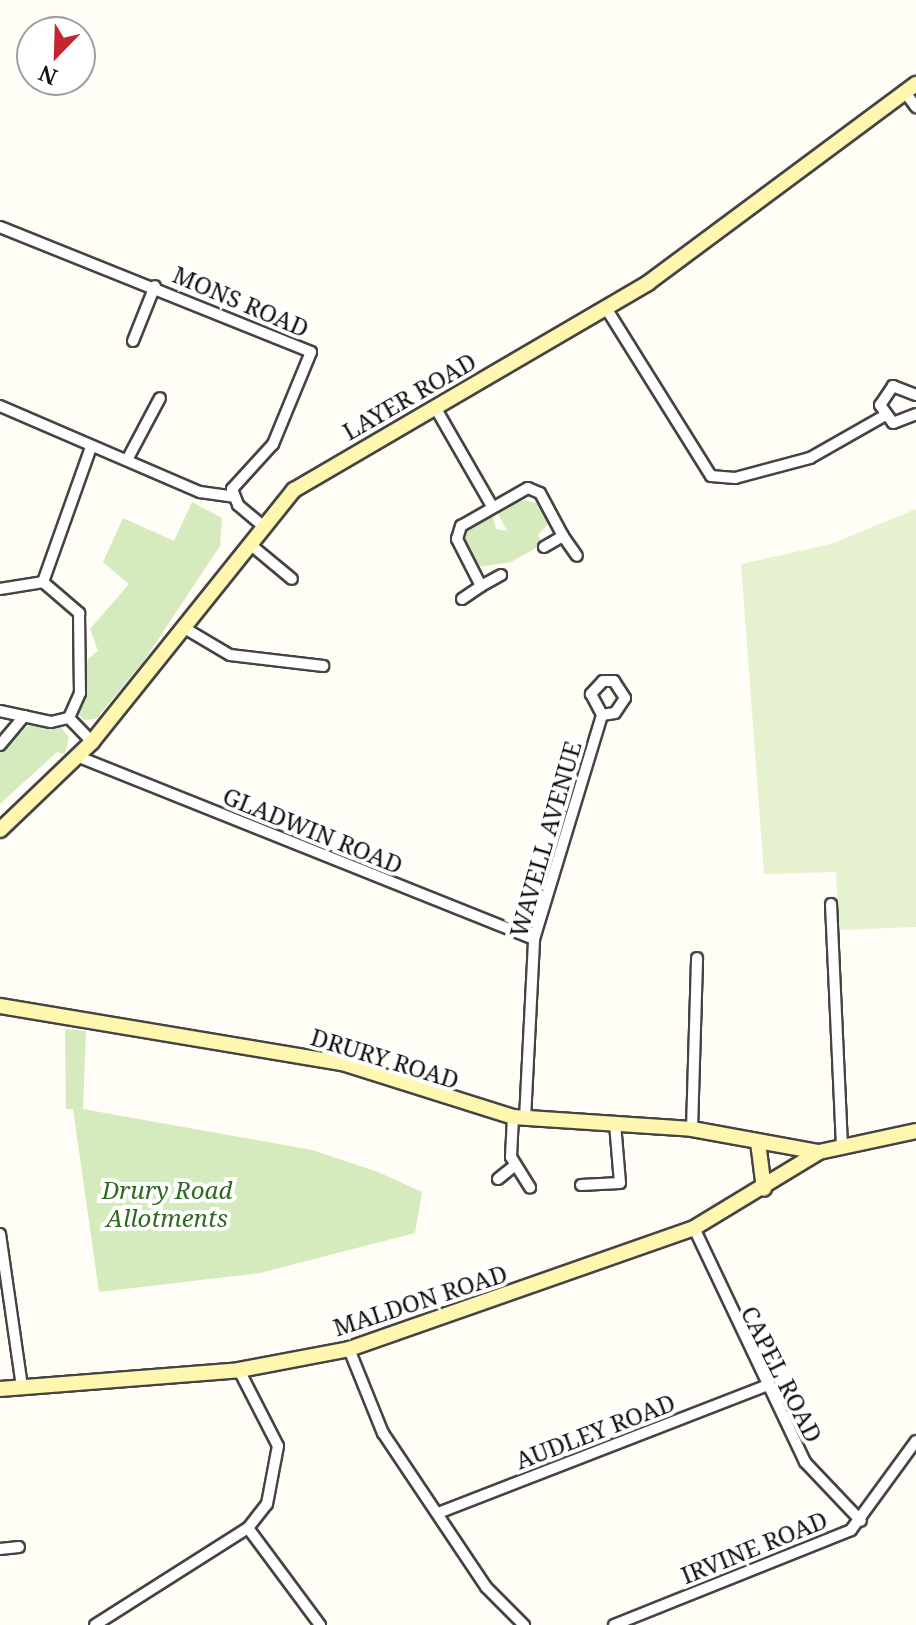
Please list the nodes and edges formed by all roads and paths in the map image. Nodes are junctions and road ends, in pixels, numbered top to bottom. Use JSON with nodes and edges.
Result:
{"nodes":[{"id":1,"x":910,"y":88,"type":"edge"},
{"id":2,"x":916,"y":107,"type":"edge"},
{"id":3,"x":1,"y":227,"type":"edge"},
{"id":4,"x":155,"y":286,"type":"junction"},
{"id":5,"x":606,"y":308,"type":"junction"},
{"id":6,"x":133,"y":341,"type":"dead end"},
{"id":7,"x":916,"y":394,"type":"edge"},
{"id":8,"x":160,"y":398,"type":"dead end"},
{"id":9,"x":0,"y":406,"type":"edge"},
{"id":10,"x":435,"y":407,"type":"junction"},
{"id":11,"x":916,"y":414,"type":"edge"},
{"id":12,"x":884,"y":416,"type":"junction"},
{"id":13,"x":91,"y":447,"type":"junction"},
{"id":14,"x":127,"y":460,"type":"junction"},
{"id":15,"x":234,"y":497,"type":"junction"},
{"id":16,"x":492,"y":506,"type":"junction"},
{"id":17,"x":264,"y":527,"type":"junction"},
{"id":18,"x":563,"y":536,"type":"junction"},
{"id":19,"x":251,"y":545,"type":"junction"},
{"id":20,"x":544,"y":547,"type":"dead end"},
{"id":21,"x":577,"y":556,"type":"dead end"},
{"id":22,"x":501,"y":575,"type":"dead end"},
{"id":23,"x":292,"y":579,"type":"dead end"},
{"id":24,"x":43,"y":582,"type":"junction"},
{"id":25,"x":481,"y":586,"type":"junction"},
{"id":26,"x":0,"y":589,"type":"edge"},
{"id":27,"x":462,"y":599,"type":"dead end"},
{"id":28,"x":186,"y":629,"type":"junction"},
{"id":29,"x":323,"y":666,"type":"dead end"},
{"id":30,"x":0,"y":711,"type":"edge"},
{"id":31,"x":602,"y":715,"type":"dead end"},
{"id":32,"x":24,"y":716,"type":"junction"},
{"id":33,"x":69,"y":718,"type":"junction"},
{"id":34,"x":92,"y":742,"type":"junction"},
{"id":35,"x":0,"y":745,"type":"edge"},
{"id":36,"x":79,"y":757,"type":"junction"},
{"id":37,"x":0,"y":830,"type":"edge"},
{"id":38,"x":831,"y":904,"type":"dead end"},
{"id":39,"x":534,"y":939,"type":"junction"},
{"id":40,"x":697,"y":958,"type":"dead end"},
{"id":41,"x":0,"y":1006,"type":"edge"},
{"id":42,"x":519,"y":1118,"type":"junction"},
{"id":43,"x":615,"y":1124,"type":"junction"},
{"id":44,"x":692,"y":1129,"type":"junction"},
{"id":45,"x":916,"y":1131,"type":"edge"},
{"id":46,"x":758,"y":1142,"type":"junction"},
{"id":47,"x":842,"y":1145,"type":"junction"},
{"id":48,"x":819,"y":1152,"type":"junction"},
{"id":49,"x":515,"y":1165,"type":"junction"},
{"id":50,"x":498,"y":1179,"type":"dead end"},
{"id":51,"x":581,"y":1185,"type":"dead end"},
{"id":52,"x":530,"y":1187,"type":"dead end"},
{"id":53,"x":764,"y":1189,"type":"junction"},
{"id":54,"x":694,"y":1228,"type":"junction"},
{"id":55,"x":0,"y":1234,"type":"edge"},
{"id":56,"x":349,"y":1349,"type":"junction"},
{"id":57,"x":239,"y":1370,"type":"junction"},
{"id":58,"x":766,"y":1386,"type":"junction"},
{"id":59,"x":22,"y":1387,"type":"junction"},
{"id":60,"x":0,"y":1389,"type":"edge"},
{"id":61,"x":916,"y":1441,"type":"edge"},
{"id":62,"x":438,"y":1513,"type":"junction"},
{"id":63,"x":861,"y":1521,"type":"junction"},
{"id":64,"x":248,"y":1528,"type":"junction"},
{"id":65,"x":19,"y":1547,"type":"dead end"},
{"id":66,"x":0,"y":1549,"type":"edge"},
{"id":67,"x":95,"y":1625,"type":"edge"},
{"id":68,"x":320,"y":1625,"type":"edge"},
{"id":69,"x":524,"y":1625,"type":"edge"},
{"id":70,"x":614,"y":1625,"type":"edge"}],
"edges":[{"from":1,"to":2,"type":"street"},
{"from":1,"to":5,"type":"main road","name":"LAYER ROAD"},
{"from":3,"to":4,"type":"street","name":"MONS ROAD"},
{"from":4,"to":6,"type":"street","name":"MONS ROAD"},
{"from":4,"to":15,"type":"street","name":"MONS ROAD"},
{"from":5,"to":10,"type":"main road","name":"LAYER ROAD"},
{"from":5,"to":12,"type":"street"},
{"from":7,"to":12,"type":"street"},
{"from":8,"to":14,"type":"street"},
{"from":9,"to":13,"type":"street"},
{"from":10,"to":16,"type":"street"},
{"from":10,"to":17,"type":"main road","name":"LAYER ROAD"},
{"from":11,"to":12,"type":"street"},
{"from":13,"to":14,"type":"street"},
{"from":13,"to":24,"type":"street"},
{"from":14,"to":15,"type":"street"},
{"from":15,"to":17,"type":"street"},
{"from":16,"to":18,"type":"street"},
{"from":16,"to":25,"type":"street"},
{"from":17,"to":19,"type":"main road","name":"LAYER ROAD"},
{"from":18,"to":20,"type":"street"},
{"from":18,"to":21,"type":"street"},
{"from":19,"to":23,"type":"street"},
{"from":19,"to":28,"type":"main road","name":"LAYER ROAD"},
{"from":22,"to":25,"type":"street"},
{"from":24,"to":26,"type":"street"},
{"from":24,"to":33,"type":"street"},
{"from":25,"to":27,"type":"street"},
{"from":28,"to":29,"type":"street"},
{"from":28,"to":34,"type":"main road","name":"LAYER ROAD"},
{"from":30,"to":32,"type":"street"},
{"from":31,"to":39,"type":"street","name":"WAVELL AVENUE"},
{"from":32,"to":33,"type":"street"},
{"from":32,"to":35,"type":"street"},
{"from":33,"to":34,"type":"street"},
{"from":34,"to":36,"type":"main road","name":"LAYER ROAD"},
{"from":36,"to":37,"type":"main road","name":"LAYER ROAD"},
{"from":36,"to":39,"type":"street","name":"GLADWIN ROAD"},
{"from":38,"to":47,"type":"street"},
{"from":39,"to":42,"type":"street","name":"WAVELL AVENUE"},
{"from":40,"to":44,"type":"street"},
{"from":41,"to":42,"type":"main road","name":"DRURY ROAD"},
{"from":42,"to":43,"type":"main road","name":"DRURY ROAD"},
{"from":42,"to":49,"type":"street","name":"WAVELL AVENUE"},
{"from":43,"to":44,"type":"main road","name":"DRURY ROAD"},
{"from":43,"to":51,"type":"street"},
{"from":44,"to":46,"type":"main road","name":"DRURY ROAD"},
{"from":45,"to":47,"type":"main road"},
{"from":46,"to":48,"type":"main road","name":"DRURY ROAD"},
{"from":46,"to":53,"type":"main road"},
{"from":47,"to":48,"type":"main road"},
{"from":48,"to":53,"type":"main road","name":"MALDON ROAD"},
{"from":49,"to":50,"type":"street"},
{"from":49,"to":52,"type":"street"},
{"from":53,"to":54,"type":"main road","name":"MALDON ROAD"},
{"from":54,"to":56,"type":"main road","name":"MALDON ROAD"},
{"from":54,"to":58,"type":"street","name":"CAPEL ROAD"},
{"from":55,"to":59,"type":"street"},
{"from":56,"to":57,"type":"main road","name":"MALDON ROAD"},
{"from":56,"to":62,"type":"street"},
{"from":57,"to":59,"type":"main road","name":"MALDON ROAD"},
{"from":57,"to":64,"type":"street"},
{"from":58,"to":62,"type":"street","name":"AUDLEY ROAD"},
{"from":58,"to":63,"type":"street","name":"CAPEL ROAD"},
{"from":59,"to":60,"type":"main road","name":"MALDON ROAD"},
{"from":61,"to":63,"type":"street","name":"IRVINE ROAD"},
{"from":62,"to":69,"type":"street"},
{"from":63,"to":70,"type":"street","name":"IRVINE ROAD"},
{"from":64,"to":67,"type":"street"},
{"from":64,"to":68,"type":"street"},
{"from":65,"to":66,"type":"street"}]}
